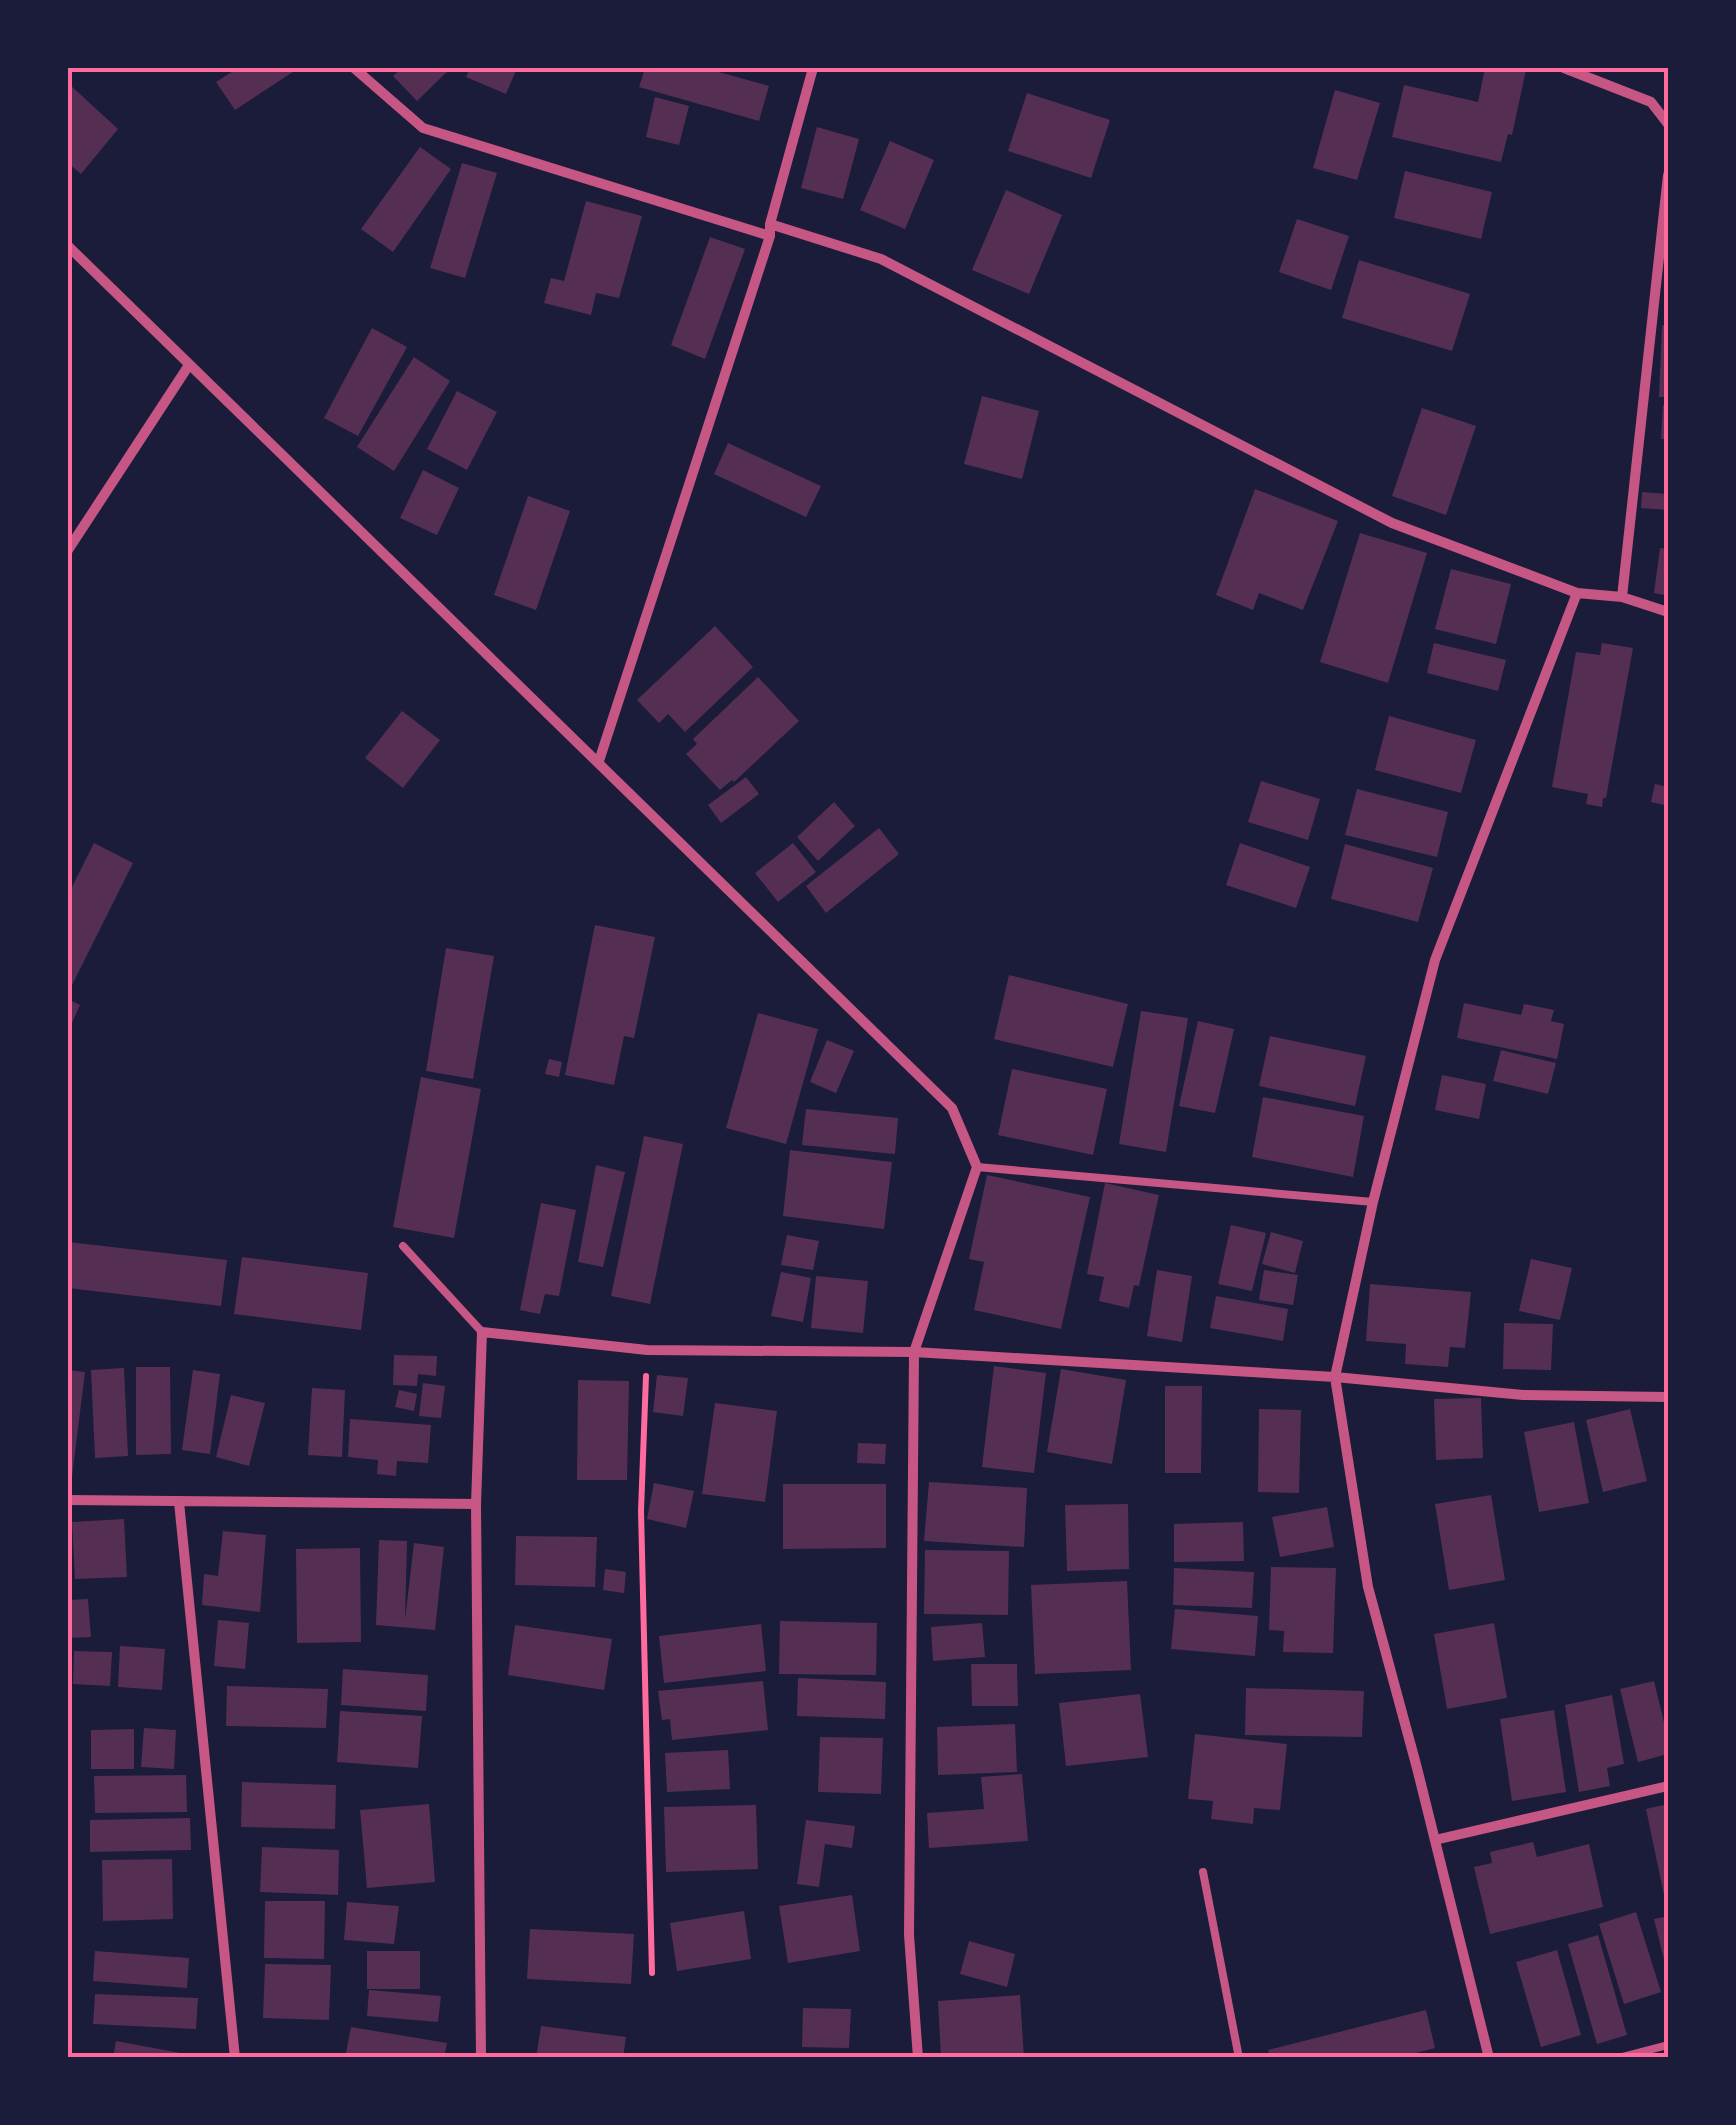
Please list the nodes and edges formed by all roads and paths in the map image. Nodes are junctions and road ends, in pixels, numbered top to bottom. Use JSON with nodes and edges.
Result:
{"nodes":[{"id":1,"x":354,"y":68,"type":"edge"},
{"id":2,"x":814,"y":68,"type":"edge"},
{"id":3,"x":1564,"y":68,"type":"edge"},
{"id":4,"x":1668,"y":124,"type":"edge"},
{"id":5,"x":1668,"y":175,"type":"edge"},
{"id":6,"x":770,"y":230,"type":"junction"},
{"id":7,"x":68,"y":246,"type":"edge"},
{"id":8,"x":189,"y":364,"type":"junction"},
{"id":9,"x":68,"y":550,"type":"edge"},
{"id":10,"x":1578,"y":593,"type":"junction"},
{"id":11,"x":1622,"y":597,"type":"junction"},
{"id":12,"x":1668,"y":612,"type":"edge"},
{"id":13,"x":599,"y":761,"type":"junction"},
{"id":14,"x":977,"y":1167,"type":"junction"},
{"id":15,"x":1373,"y":1202,"type":"junction"},
{"id":16,"x":403,"y":1246,"type":"dead end"},
{"id":17,"x":482,"y":1332,"type":"junction"},
{"id":18,"x":647,"y":1350,"type":"junction"},
{"id":19,"x":914,"y":1352,"type":"junction"},
{"id":20,"x":1335,"y":1377,"type":"junction"},
{"id":21,"x":1668,"y":1397,"type":"edge"},
{"id":22,"x":68,"y":1500,"type":"edge"},
{"id":23,"x":179,"y":1502,"type":"junction"},
{"id":24,"x":476,"y":1504,"type":"junction"},
{"id":25,"x":1668,"y":1786,"type":"edge"},
{"id":26,"x":1436,"y":1840,"type":"junction"},
{"id":27,"x":1203,"y":1872,"type":"dead end"},
{"id":28,"x":652,"y":1973,"type":"dead end"},
{"id":29,"x":1668,"y":2044,"type":"edge"},
{"id":30,"x":234,"y":2058,"type":"edge"},
{"id":31,"x":480,"y":2058,"type":"edge"},
{"id":32,"x":918,"y":2058,"type":"edge"},
{"id":33,"x":1239,"y":2058,"type":"edge"},
{"id":34,"x":1489,"y":2058,"type":"edge"},
{"id":35,"x":1618,"y":2058,"type":"edge"}],
"edges":[{"from":1,"to":6,"type":"street"},
{"from":2,"to":6,"type":"street"},
{"from":3,"to":4,"type":"street"},
{"from":5,"to":11,"type":"street"},
{"from":6,"to":10,"type":"street"},
{"from":6,"to":13,"type":"street"},
{"from":7,"to":8,"type":"street"},
{"from":8,"to":9,"type":"street"},
{"from":8,"to":13,"type":"street"},
{"from":10,"to":11,"type":"street"},
{"from":10,"to":15,"type":"street"},
{"from":11,"to":12,"type":"street"},
{"from":13,"to":14,"type":"street"},
{"from":14,"to":15,"type":"lane"},
{"from":14,"to":19,"type":"street"},
{"from":15,"to":20,"type":"street"},
{"from":16,"to":17,"type":"lane"},
{"from":17,"to":18,"type":"street"},
{"from":17,"to":24,"type":"street"},
{"from":18,"to":19,"type":"street"},
{"from":18,"to":28,"type":"path"},
{"from":19,"to":20,"type":"street"},
{"from":19,"to":32,"type":"street"},
{"from":20,"to":21,"type":"street"},
{"from":20,"to":26,"type":"street"},
{"from":22,"to":23,"type":"street"},
{"from":23,"to":24,"type":"street"},
{"from":23,"to":30,"type":"street"},
{"from":24,"to":31,"type":"street"},
{"from":25,"to":26,"type":"street"},
{"from":26,"to":34,"type":"street"},
{"from":27,"to":33,"type":"lane"},
{"from":29,"to":35,"type":"lane"}]}
